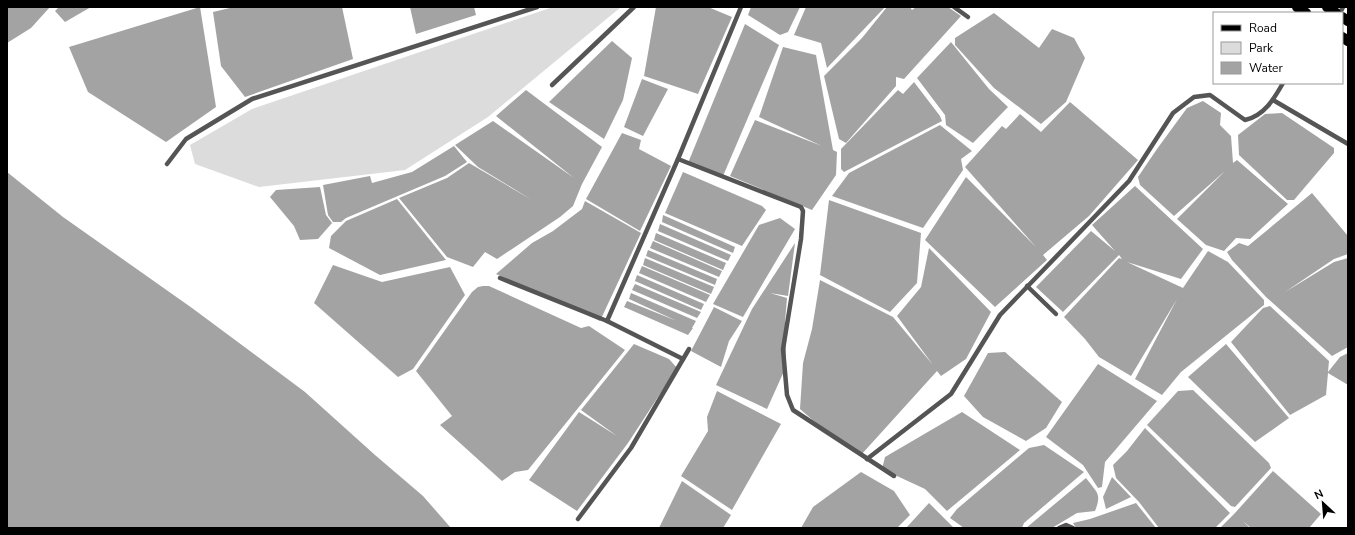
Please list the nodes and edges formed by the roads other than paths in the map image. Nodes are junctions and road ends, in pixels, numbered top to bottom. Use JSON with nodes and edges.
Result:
{"nodes":[{"id":1,"x":537,"y":7,"type":"edge"},
{"id":2,"x":634,"y":7,"type":"edge"},
{"id":3,"x":741,"y":7,"type":"edge"},
{"id":4,"x":954,"y":7,"type":"edge"},
{"id":5,"x":968,"y":17,"type":"dead end"},
{"id":6,"x":1282,"y":84,"type":"edge"},
{"id":7,"x":552,"y":85,"type":"dead end"},
{"id":8,"x":1273,"y":100,"type":"junction"},
{"id":9,"x":1348,"y":144,"type":"edge"},
{"id":10,"x":678,"y":159,"type":"junction"},
{"id":11,"x":167,"y":164,"type":"dead end"},
{"id":12,"x":500,"y":278,"type":"dead end"},
{"id":13,"x":1028,"y":286,"type":"junction"},
{"id":14,"x":1056,"y":314,"type":"dead end"},
{"id":15,"x":608,"y":321,"type":"junction"},
{"id":16,"x":689,"y":349,"type":"dead end"},
{"id":17,"x":683,"y":359,"type":"junction"},
{"id":18,"x":867,"y":459,"type":"junction"},
{"id":19,"x":894,"y":476,"type":"dead end"},
{"id":20,"x":578,"y":520,"type":"dead end"},
{"id":21,"x":1059,"y":528,"type":"edge"},
{"id":22,"x":1072,"y":528,"type":"edge"}],
"edges":[{"from":1,"to":11,"type":"lane"},
{"from":2,"to":7,"type":"lane"},
{"from":3,"to":10,"type":"lane"},
{"from":4,"to":5,"type":"lane"},
{"from":6,"to":8,"type":"lane"},
{"from":8,"to":9,"type":"lane"},
{"from":8,"to":13,"type":"lane"},
{"from":10,"to":15,"type":"lane"},
{"from":10,"to":18,"type":"lane"},
{"from":12,"to":15,"type":"lane"},
{"from":13,"to":14,"type":"lane"},
{"from":13,"to":18,"type":"lane"},
{"from":15,"to":17,"type":"lane"},
{"from":16,"to":17,"type":"lane"},
{"from":17,"to":20,"type":"lane"},
{"from":18,"to":19,"type":"lane"},
{"from":21,"to":22,"type":"lane"}]}
